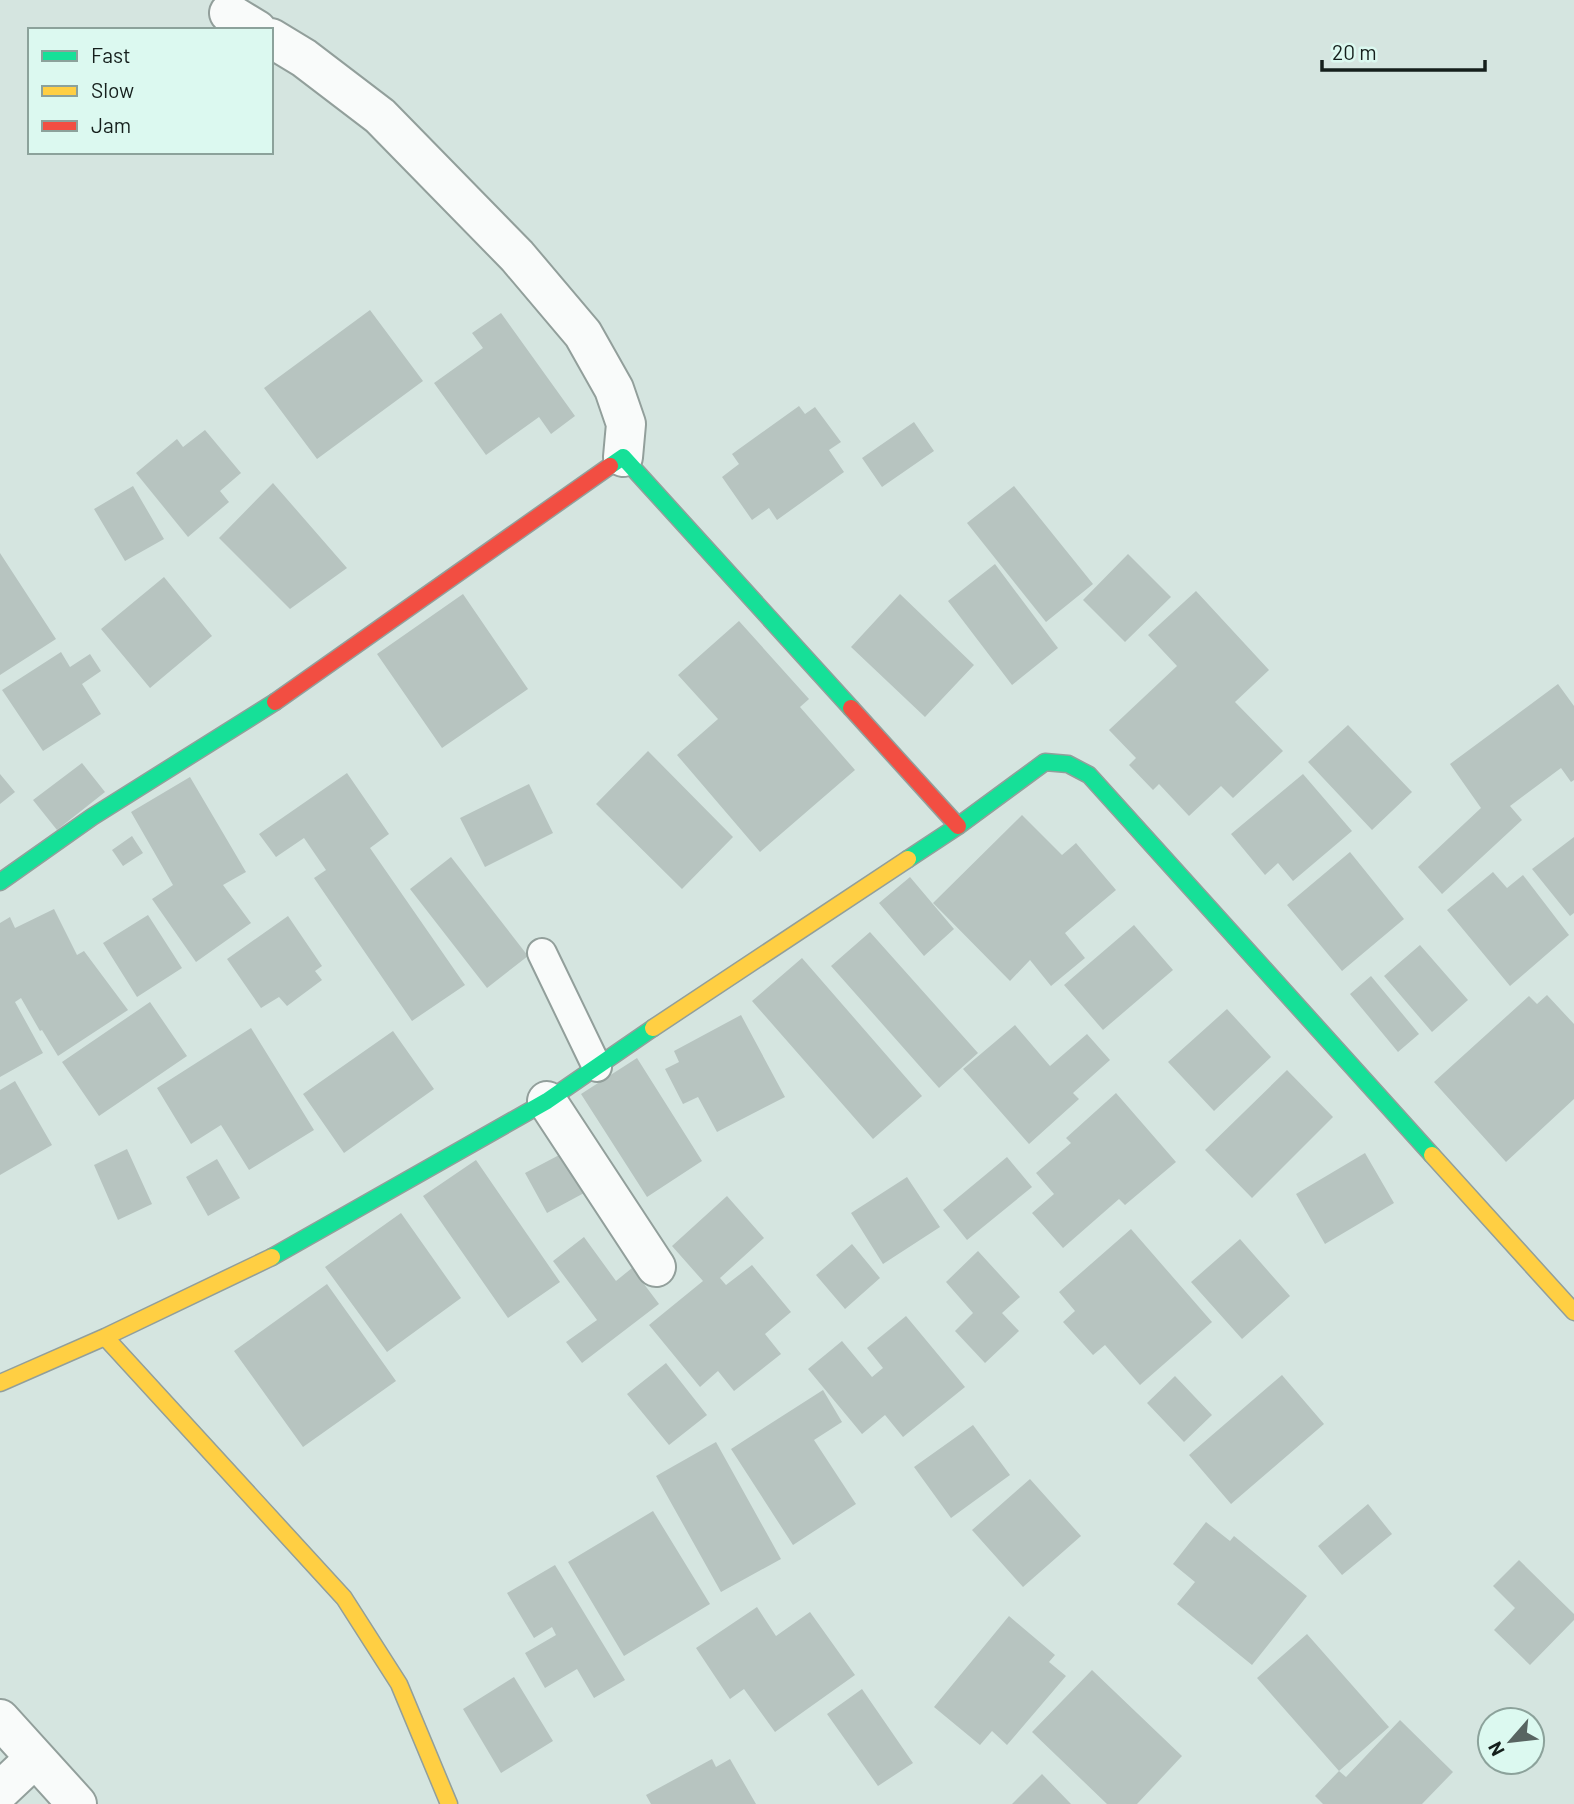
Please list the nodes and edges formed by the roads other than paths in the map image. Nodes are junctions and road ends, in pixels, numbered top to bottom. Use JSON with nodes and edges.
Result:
{"nodes":[{"id":1,"x":273,"y":39,"type":"edge"},
{"id":2,"x":623,"y":457,"type":"junction"},
{"id":3,"x":958,"y":826,"type":"junction"},
{"id":4,"x":0,"y":882,"type":"edge"},
{"id":5,"x":542,"y":953,"type":"dead end"},
{"id":6,"x":597,"y":1067,"type":"junction"},
{"id":7,"x":547,"y":1101,"type":"junction"},
{"id":8,"x":656,"y":1268,"type":"dead end"},
{"id":9,"x":1574,"y":1312,"type":"edge"},
{"id":10,"x":105,"y":1338,"type":"junction"},
{"id":11,"x":0,"y":1382,"type":"edge"},
{"id":12,"x":0,"y":1718,"type":"edge"},
{"id":13,"x":35,"y":1758,"type":"junction"},
{"id":14,"x":0,"y":1791,"type":"edge"},
{"id":15,"x":77,"y":1804,"type":"edge"},
{"id":16,"x":449,"y":1804,"type":"edge"}],
"edges":[{"from":1,"to":2,"type":"street"},
{"from":2,"to":3,"type":"street"},
{"from":2,"to":4,"type":"street"},
{"from":3,"to":6,"type":"street"},
{"from":3,"to":9,"type":"street"},
{"from":5,"to":6,"type":"lane"},
{"from":6,"to":7,"type":"street"},
{"from":7,"to":8,"type":"street"},
{"from":7,"to":10,"type":"street"},
{"from":10,"to":11,"type":"street"},
{"from":10,"to":16,"type":"street"},
{"from":12,"to":13,"type":"street"},
{"from":13,"to":14,"type":"street"},
{"from":13,"to":15,"type":"street"}]}
